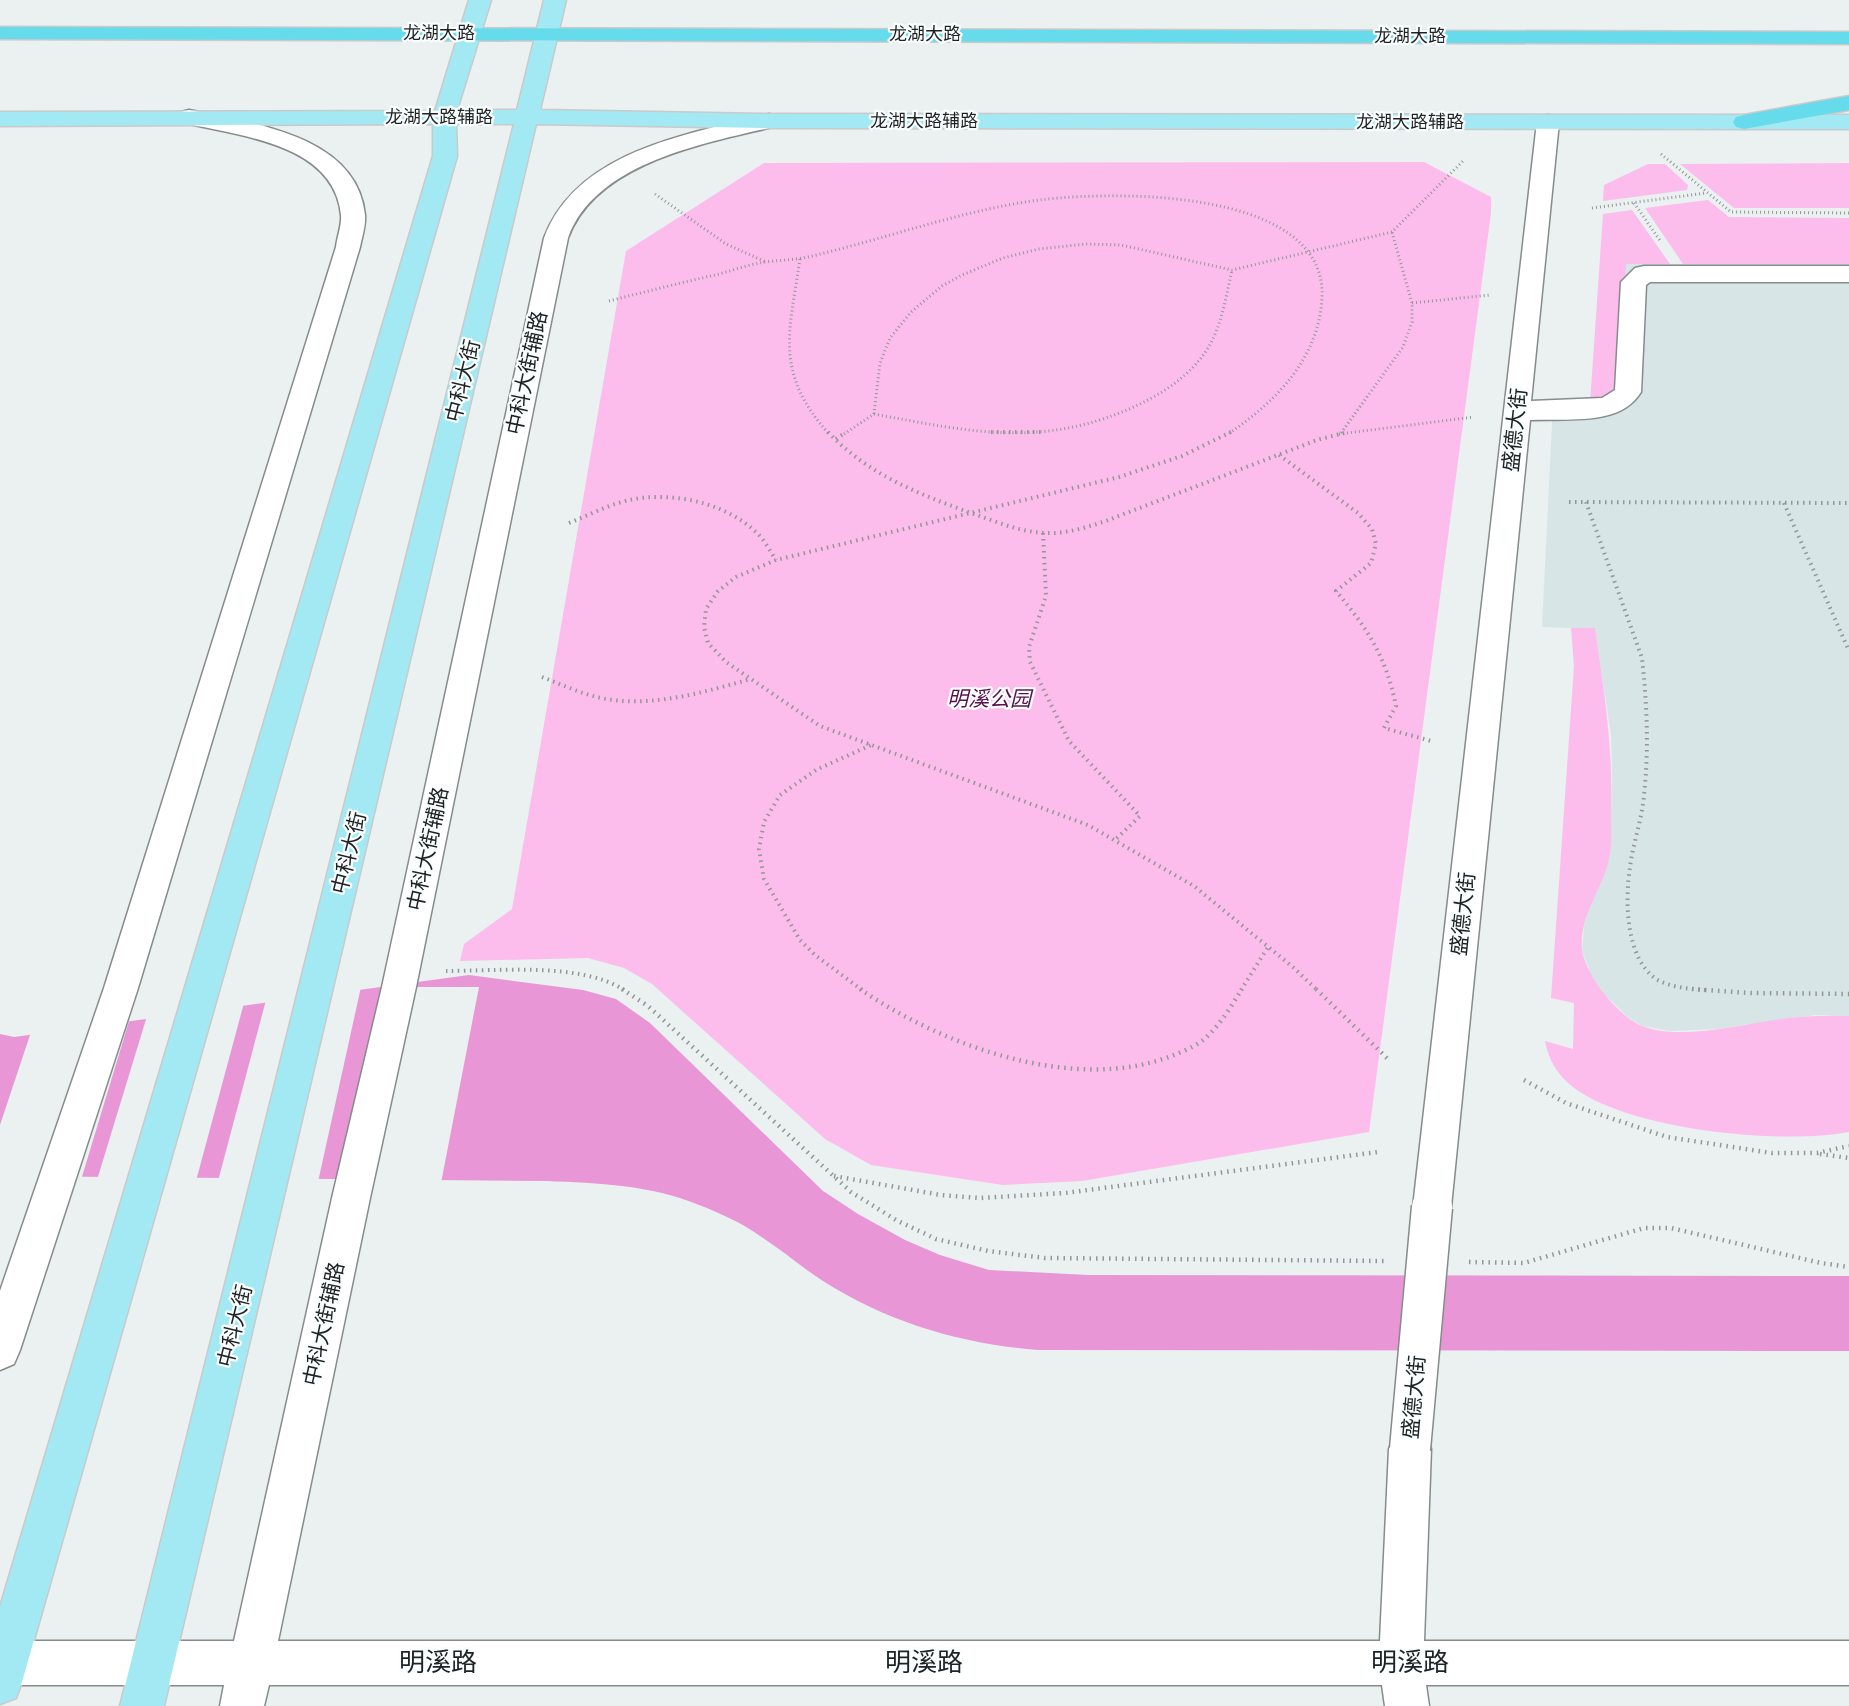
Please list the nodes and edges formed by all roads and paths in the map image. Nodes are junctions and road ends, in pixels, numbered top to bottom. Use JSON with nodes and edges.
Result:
{"nodes":[{"id":1,"x":480,"y":0,"type":"edge"},
{"id":2,"x":555,"y":0,"type":"edge"},
{"id":3,"x":0,"y":33,"type":"edge"},
{"id":4,"x":470,"y":33,"type":"junction"},
{"id":5,"x":548,"y":33,"type":"junction"},
{"id":6,"x":1849,"y":38,"type":"edge"},
{"id":7,"x":1849,"y":102,"type":"edge"},
{"id":8,"x":189,"y":117,"type":"junction"},
{"id":9,"x":444,"y":117,"type":"junction"},
{"id":10,"x":527,"y":117,"type":"junction"},
{"id":11,"x":0,"y":119,"type":"edge"},
{"id":12,"x":769,"y":121,"type":"junction"},
{"id":13,"x":1548,"y":122,"type":"junction"},
{"id":14,"x":1744,"y":122,"type":"junction"},
{"id":15,"x":1849,"y":122,"type":"edge"},
{"id":16,"x":1660,"y":154,"type":"dead end"},
{"id":17,"x":1463,"y":161,"type":"dead end"},
{"id":18,"x":1707,"y":193,"type":"junction"},
{"id":19,"x":655,"y":194,"type":"dead end"},
{"id":20,"x":1634,"y":202,"type":"junction"},
{"id":21,"x":1592,"y":208,"type":"dead end"},
{"id":22,"x":1849,"y":213,"type":"edge"},
{"id":23,"x":1392,"y":232,"type":"junction"},
{"id":24,"x":1311,"y":251,"type":"junction"},
{"id":25,"x":800,"y":259,"type":"junction"},
{"id":26,"x":766,"y":262,"type":"junction"},
{"id":27,"x":1232,"y":270,"type":"junction"},
{"id":28,"x":1683,"y":273,"type":"junction"},
{"id":29,"x":1849,"y":274,"type":"edge"},
{"id":30,"x":1490,"y":295,"type":"dead end"},
{"id":31,"x":609,"y":301,"type":"dead end"},
{"id":32,"x":1412,"y":303,"type":"junction"},
{"id":33,"x":1517,"y":411,"type":"junction"},
{"id":34,"x":874,"y":414,"type":"junction"},
{"id":35,"x":1474,"y":417,"type":"dead end"},
{"id":36,"x":1341,"y":433,"type":"junction"},
{"id":37,"x":836,"y":439,"type":"junction"},
{"id":38,"x":1278,"y":455,"type":"junction"},
{"id":39,"x":1569,"y":502,"type":"dead end"},
{"id":40,"x":1587,"y":502,"type":"junction"},
{"id":41,"x":1784,"y":502,"type":"junction"},
{"id":42,"x":1849,"y":503,"type":"edge"},
{"id":43,"x":971,"y":513,"type":"junction"},
{"id":44,"x":569,"y":523,"type":"dead end"},
{"id":45,"x":1043,"y":533,"type":"junction"},
{"id":46,"x":776,"y":560,"type":"junction"},
{"id":47,"x":1849,"y":651,"type":"edge"},
{"id":48,"x":542,"y":677,"type":"dead end"},
{"id":49,"x":751,"y":679,"type":"junction"},
{"id":50,"x":1431,"y":741,"type":"dead end"},
{"id":51,"x":871,"y":745,"type":"junction"},
{"id":52,"x":1115,"y":840,"type":"junction"},
{"id":53,"x":1268,"y":947,"type":"junction"},
{"id":54,"x":446,"y":971,"type":"dead end"},
{"id":55,"x":1849,"y":994,"type":"edge"},
{"id":56,"x":1390,"y":1061,"type":"dead end"},
{"id":57,"x":1524,"y":1080,"type":"dead end"},
{"id":58,"x":1849,"y":1146,"type":"edge"},
{"id":59,"x":1378,"y":1152,"type":"dead end"},
{"id":60,"x":1817,"y":1153,"type":"junction"},
{"id":61,"x":1849,"y":1158,"type":"edge"},
{"id":62,"x":834,"y":1176,"type":"junction"},
{"id":63,"x":1393,"y":1261,"type":"dead end"},
{"id":64,"x":1464,"y":1262,"type":"dead end"},
{"id":65,"x":1849,"y":1267,"type":"edge"},
{"id":66,"x":0,"y":1350,"type":"edge"},
{"id":67,"x":153,"y":1662,"type":"junction"},
{"id":68,"x":252,"y":1662,"type":"junction"},
{"id":69,"x":1401,"y":1662,"type":"junction"},
{"id":70,"x":1849,"y":1663,"type":"edge"},
{"id":71,"x":2,"y":1670,"type":"edge"},
{"id":72,"x":142,"y":1706,"type":"edge"},
{"id":73,"x":242,"y":1706,"type":"edge"},
{"id":74,"x":1407,"y":1706,"type":"edge"}],
"edges":[{"from":1,"to":4,"type":"main road"},
{"from":2,"to":5,"type":"main road","name":"中科大街"},
{"from":3,"to":4,"type":"highway","name":"龙湖大路"},
{"from":4,"to":5,"type":"highway","name":"龙湖大路"},
{"from":4,"to":9,"type":"main road"},
{"from":5,"to":6,"type":"highway","name":"龙湖大路"},
{"from":5,"to":10,"type":"main road","name":"中科大街"},
{"from":7,"to":14,"type":"highway"},
{"from":8,"to":9,"type":"main road","name":"龙湖大路辅路"},
{"from":8,"to":11,"type":"main road","name":"龙湖大路辅路"},
{"from":8,"to":66,"type":"street"},
{"from":9,"to":10,"type":"main road","name":"龙湖大路辅路"},
{"from":9,"to":71,"type":"main road"},
{"from":10,"to":12,"type":"main road","name":"龙湖大路辅路"},
{"from":10,"to":67,"type":"main road","name":"中科大街"},
{"from":12,"to":13,"type":"main road","name":"龙湖大路辅路"},
{"from":12,"to":68,"type":"street","name":"中科大街辅路"},
{"from":13,"to":14,"type":"main road","name":"龙湖大路辅路"},
{"from":13,"to":33,"type":"street","name":"盛德大街"},
{"from":14,"to":15,"type":"main road","name":"龙湖大路辅路"},
{"from":16,"to":18,"type":"path"},
{"from":17,"to":23,"type":"path"},
{"from":18,"to":20,"type":"path"},
{"from":18,"to":22,"type":"path"},
{"from":19,"to":26,"type":"path"},
{"from":20,"to":21,"type":"path"},
{"from":20,"to":28,"type":"path"},
{"from":23,"to":24,"type":"path"},
{"from":23,"to":32,"type":"path"},
{"from":24,"to":25,"type":"path"},
{"from":24,"to":27,"type":"path"},
{"from":24,"to":43,"type":"path"},
{"from":25,"to":26,"type":"path"},
{"from":25,"to":37,"type":"path"},
{"from":26,"to":31,"type":"path"},
{"from":27,"to":34,"type":"path"},
{"from":27,"to":34,"type":"path"},
{"from":28,"to":29,"type":"street"},
{"from":28,"to":33,"type":"street"},
{"from":30,"to":32,"type":"path"},
{"from":32,"to":36,"type":"path"},
{"from":33,"to":69,"type":"street","name":"盛德大街","bridge":true},
{"from":34,"to":37,"type":"path"},
{"from":35,"to":36,"type":"path"},
{"from":36,"to":38,"type":"path"},
{"from":37,"to":43,"type":"path"},
{"from":38,"to":45,"type":"path"},
{"from":38,"to":50,"type":"path"},
{"from":39,"to":40,"type":"path"},
{"from":40,"to":41,"type":"path"},
{"from":40,"to":55,"type":"path"},
{"from":41,"to":42,"type":"path"},
{"from":41,"to":47,"type":"path"},
{"from":43,"to":45,"type":"path"},
{"from":43,"to":46,"type":"path"},
{"from":44,"to":46,"type":"path"},
{"from":45,"to":52,"type":"path"},
{"from":46,"to":49,"type":"path"},
{"from":48,"to":49,"type":"path"},
{"from":49,"to":51,"type":"path"},
{"from":51,"to":52,"type":"path"},
{"from":51,"to":53,"type":"path"},
{"from":52,"to":53,"type":"path"},
{"from":53,"to":56,"type":"path"},
{"from":54,"to":62,"type":"path"},
{"from":57,"to":60,"type":"path"},
{"from":58,"to":60,"type":"path"},
{"from":59,"to":62,"type":"path"},
{"from":60,"to":61,"type":"path"},
{"from":62,"to":63,"type":"path"},
{"from":64,"to":65,"type":"path"},
{"from":67,"to":68,"type":"street","name":"明溪路"},
{"from":67,"to":71,"type":"street","name":"明溪路"},
{"from":67,"to":72,"type":"main road","name":"中科大街"},
{"from":68,"to":69,"type":"street","name":"明溪路"},
{"from":68,"to":73,"type":"street","name":"中科大街辅路"},
{"from":69,"to":70,"type":"street","name":"明溪路"},
{"from":69,"to":74,"type":"street","name":"盛德大街"}]}
